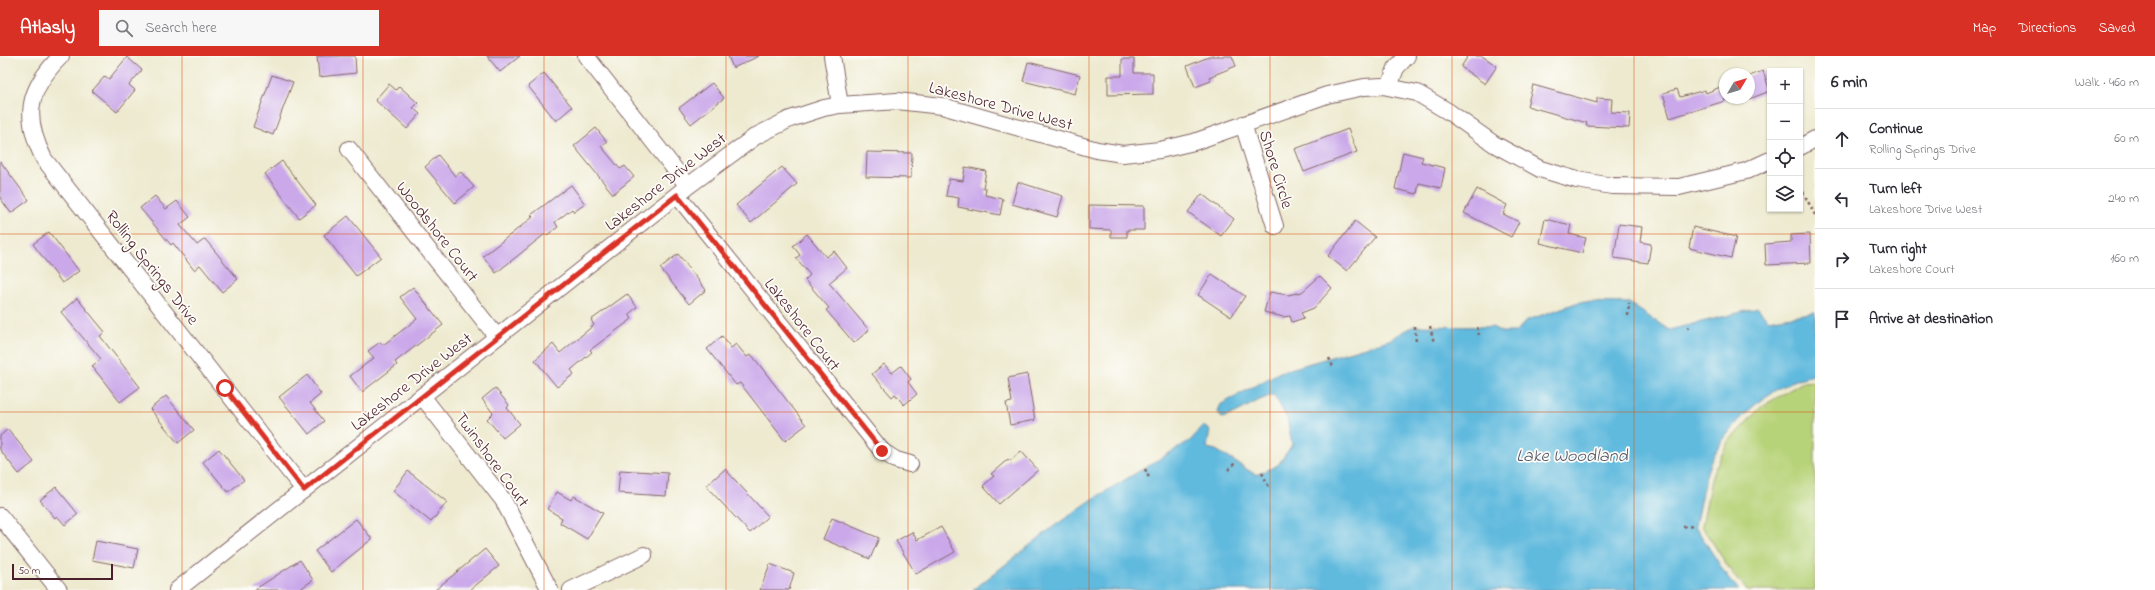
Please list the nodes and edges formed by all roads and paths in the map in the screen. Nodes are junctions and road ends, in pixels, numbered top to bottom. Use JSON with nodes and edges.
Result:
{"nodes":[{"id":1,"x":61,"y":56,"type":"edge"},
{"id":2,"x":586,"y":56,"type":"edge"},
{"id":3,"x":832,"y":56,"type":"edge"},
{"id":4,"x":1407,"y":56,"type":"edge"},
{"id":5,"x":1389,"y":87,"type":"junction"},
{"id":6,"x":840,"y":105,"type":"junction"},
{"id":7,"x":1243,"y":124,"type":"junction"},
{"id":8,"x":1815,"y":138,"type":"edge"},
{"id":9,"x":1803,"y":145,"type":"edge"},
{"id":10,"x":349,"y":149,"type":"dead end"},
{"id":11,"x":1767,"y":161,"type":"edge"},
{"id":12,"x":682,"y":190,"type":"junction"},
{"id":13,"x":1803,"y":192,"type":"edge"},
{"id":14,"x":1815,"y":215,"type":"edge"},
{"id":15,"x":1275,"y":226,"type":"dead end"},
{"id":16,"x":1630,"y":303,"type":"dead end"},
{"id":17,"x":1628,"y":316,"type":"dead end"},
{"id":18,"x":1415,"y":326,"type":"dead end"},
{"id":19,"x":1430,"y":326,"type":"dead end"},
{"id":20,"x":1688,"y":326,"type":"dead end"},
{"id":21,"x":1477,"y":327,"type":"dead end"},
{"id":22,"x":1689,"y":330,"type":"dead end"},
{"id":23,"x":1479,"y":335,"type":"dead end"},
{"id":24,"x":496,"y":337,"type":"junction"},
{"id":25,"x":1434,"y":343,"type":"dead end"},
{"id":26,"x":1416,"y":344,"type":"dead end"},
{"id":27,"x":1329,"y":358,"type":"dead end"},
{"id":28,"x":1333,"y":367,"type":"dead end"},
{"id":29,"x":422,"y":396,"type":"junction"},
{"id":30,"x":1236,"y":462,"type":"dead end"},
{"id":31,"x":910,"y":464,"type":"dead end"},
{"id":32,"x":1145,"y":469,"type":"dead end"},
{"id":33,"x":1228,"y":470,"type":"dead end"},
{"id":34,"x":1262,"y":473,"type":"dead end"},
{"id":35,"x":1150,"y":480,"type":"dead end"},
{"id":36,"x":304,"y":490,"type":"junction"},
{"id":37,"x":1270,"y":490,"type":"dead end"},
{"id":38,"x":0,"y":516,"type":"edge"},
{"id":39,"x":1695,"y":526,"type":"dead end"},
{"id":40,"x":1683,"y":527,"type":"dead end"},
{"id":41,"x":644,"y":555,"type":"dead end"},
{"id":42,"x":59,"y":590,"type":"edge"},
{"id":43,"x":177,"y":590,"type":"edge"},
{"id":44,"x":550,"y":590,"type":"edge"},
{"id":45,"x":571,"y":590,"type":"edge"}],
"edges":[{"from":1,"to":36,"type":"street","name":"Rolling Springs Drive"},
{"from":2,"to":12,"type":"street","name":"Lakeshore Court"},
{"from":3,"to":6,"type":"street"},
{"from":4,"to":5,"type":"street"},
{"from":5,"to":7,"type":"street","name":"Lakeshore Drive West"},
{"from":5,"to":11,"type":"street","name":"Lakeshore Drive West"},
{"from":6,"to":7,"type":"street","name":"Lakeshore Drive West"},
{"from":6,"to":12,"type":"street","name":"Lakeshore Drive West"},
{"from":7,"to":15,"type":"street","name":"Shore Circle"},
{"from":8,"to":9,"type":"street"},
{"from":10,"to":24,"type":"street","name":"Woodshore Court"},
{"from":12,"to":24,"type":"street","name":"Lakeshore Drive West"},
{"from":12,"to":31,"type":"street","name":"Lakeshore Court"},
{"from":13,"to":14,"type":"path"},
{"from":16,"to":17,"type":"path"},
{"from":18,"to":26,"type":"path"},
{"from":19,"to":25,"type":"path"},
{"from":20,"to":22,"type":"path"},
{"from":21,"to":23,"type":"path"},
{"from":24,"to":29,"type":"street","name":"Lakeshore Drive West"},
{"from":27,"to":28,"type":"path"},
{"from":29,"to":36,"type":"street","name":"Lakeshore Drive West"},
{"from":29,"to":44,"type":"street","name":"Twinshore Court"},
{"from":30,"to":33,"type":"path"},
{"from":32,"to":35,"type":"path"},
{"from":34,"to":37,"type":"path"},
{"from":36,"to":43,"type":"street","name":"Lakeshore Drive West"},
{"from":38,"to":42,"type":"street"},
{"from":39,"to":40,"type":"path"},
{"from":41,"to":45,"type":"street"}]}
